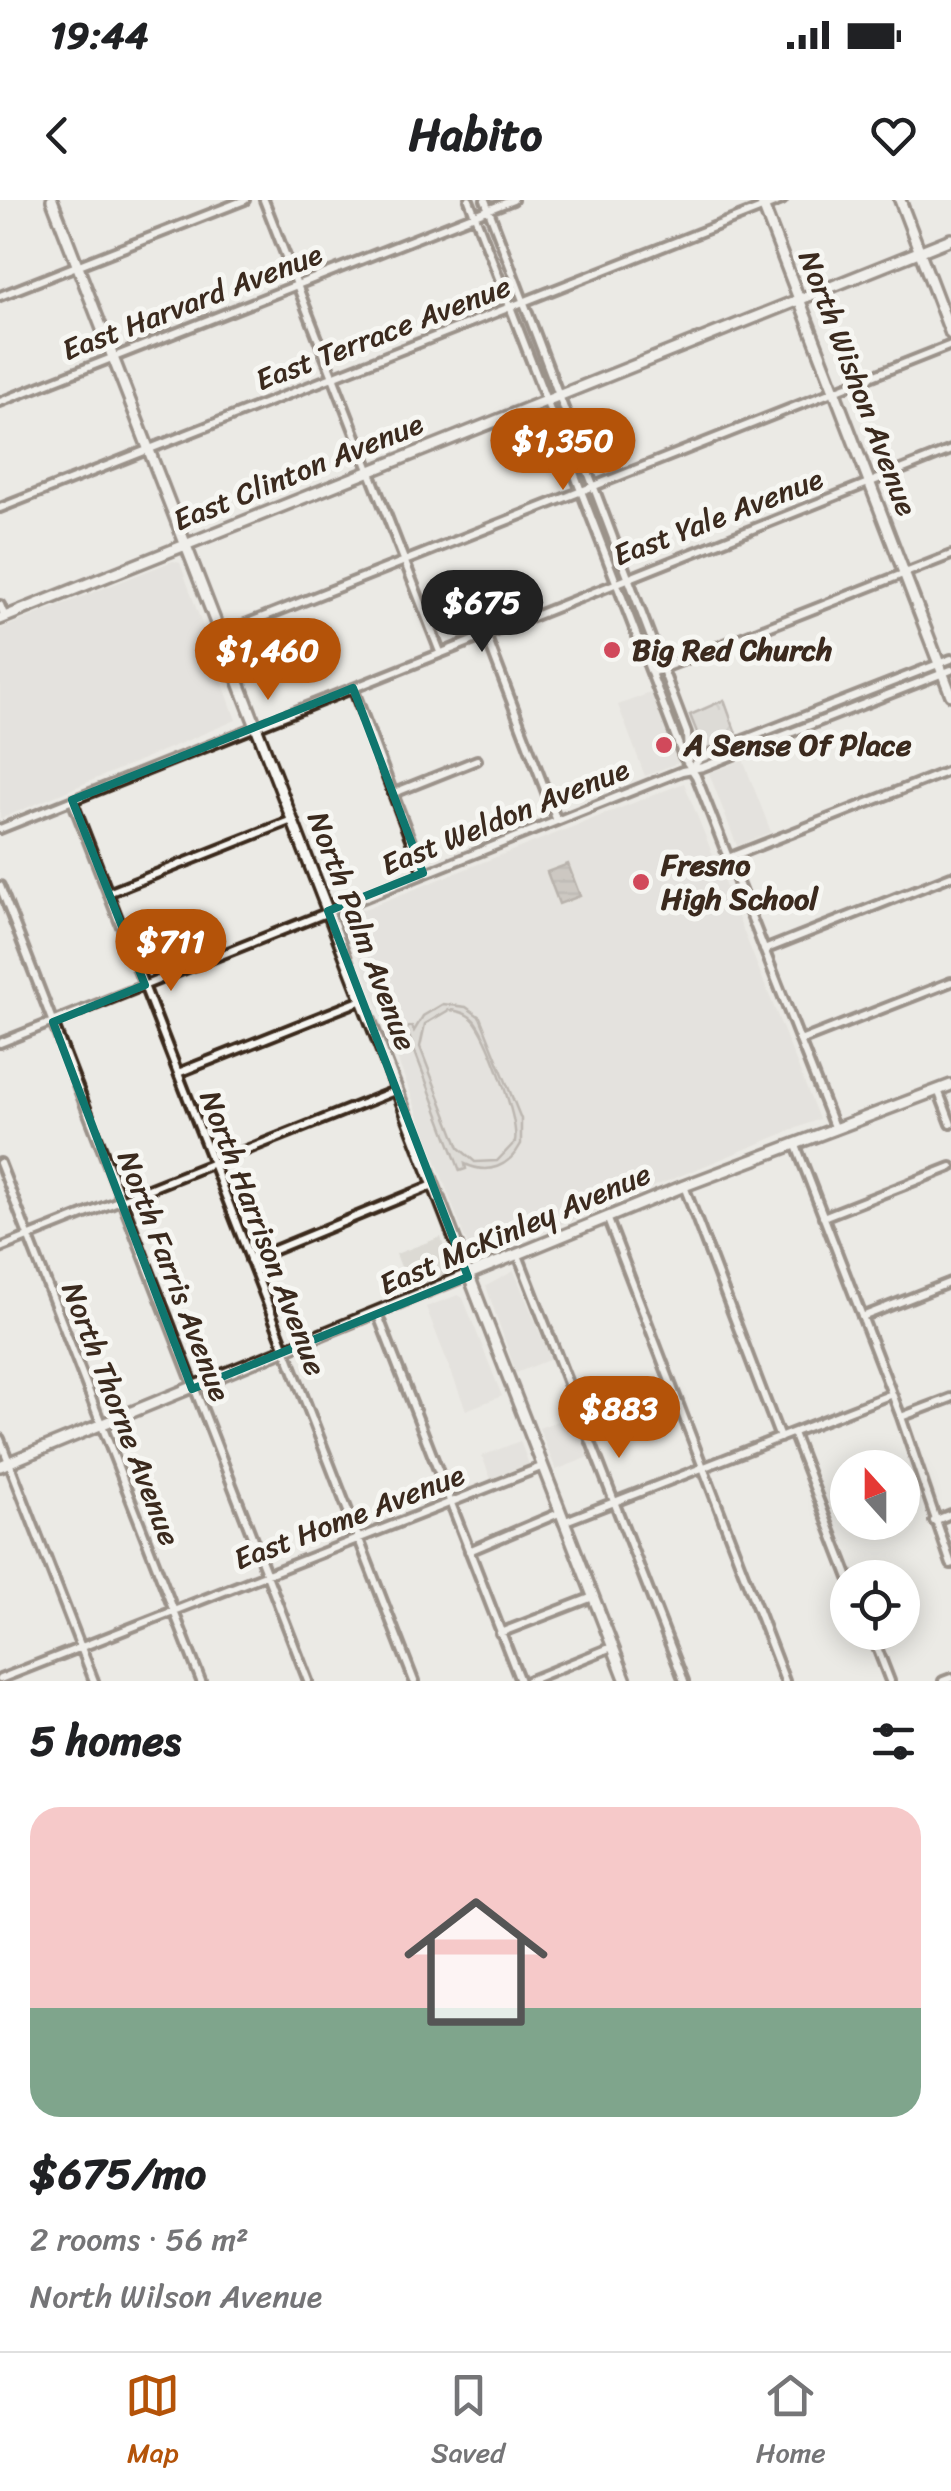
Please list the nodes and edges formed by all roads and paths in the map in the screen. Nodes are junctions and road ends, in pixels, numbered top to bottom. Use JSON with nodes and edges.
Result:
{"nodes":[{"id":1,"x":52,"y":200,"type":"edge"},
{"id":2,"x":245,"y":200,"type":"edge"},
{"id":3,"x":264,"y":200,"type":"edge"},
{"id":4,"x":469,"y":200,"type":"edge"},
{"id":5,"x":486,"y":200,"type":"edge"},
{"id":6,"x":513,"y":200,"type":"edge"},
{"id":7,"x":782,"y":200,"type":"edge"},
{"id":8,"x":900,"y":200,"type":"edge"},
{"id":9,"x":763,"y":204,"type":"edge"},
{"id":10,"x":489,"y":209,"type":"junction"},
{"id":11,"x":474,"y":215,"type":"junction"},
{"id":12,"x":951,"y":239,"type":"edge"},
{"id":13,"x":920,"y":252,"type":"junction"},
{"id":14,"x":78,"y":266,"type":"junction"},
{"id":15,"x":296,"y":286,"type":"junction"},
{"id":16,"x":0,"y":296,"type":"edge"},
{"id":17,"x":800,"y":300,"type":"junction"},
{"id":18,"x":526,"y":301,"type":"junction"},
{"id":19,"x":510,"y":307,"type":"junction"},
{"id":20,"x":951,"y":334,"type":"edge"},
{"id":21,"x":951,"y":345,"type":"edge"},
{"id":22,"x":111,"y":358,"type":"junction"},
{"id":23,"x":332,"y":378,"type":"junction"},
{"id":24,"x":835,"y":392,"type":"junction"},
{"id":25,"x":560,"y":393,"type":"junction"},
{"id":26,"x":546,"y":399,"type":"junction"},
{"id":27,"x":0,"y":402,"type":"edge"},
{"id":28,"x":146,"y":450,"type":"junction"},
{"id":29,"x":951,"y":450,"type":"edge"},
{"id":30,"x":369,"y":469,"type":"junction"},
{"id":31,"x":869,"y":482,"type":"junction"},
{"id":32,"x":594,"y":485,"type":"junction"},
{"id":33,"x":581,"y":490,"type":"junction"},
{"id":34,"x":0,"y":508,"type":"edge"},
{"id":35,"x":184,"y":545,"type":"junction"},
{"id":36,"x":951,"y":555,"type":"edge"},
{"id":37,"x":406,"y":562,"type":"junction"},
{"id":38,"x":903,"y":574,"type":"junction"},
{"id":39,"x":630,"y":576,"type":"junction"},
{"id":40,"x":616,"y":581,"type":"junction"},
{"id":41,"x":0,"y":605,"type":"edge"},
{"id":42,"x":2,"y":618,"type":"edge"},
{"id":43,"x":219,"y":634,"type":"junction"},
{"id":44,"x":486,"y":635,"type":"junction"},
{"id":45,"x":440,"y":652,"type":"junction"},
{"id":46,"x":951,"y":658,"type":"edge"},
{"id":47,"x":663,"y":668,"type":"junction"},
{"id":48,"x":944,"y":669,"type":"edge"},
{"id":49,"x":651,"y":673,"type":"junction"},
{"id":50,"x":353,"y":688,"type":"junction"},
{"id":51,"x":864,"y":693,"type":"junction"},
{"id":52,"x":951,"y":695,"type":"edge"},
{"id":53,"x":868,"y":703,"type":"junction"},
{"id":54,"x":794,"y":721,"type":"junction"},
{"id":55,"x":256,"y":726,"type":"junction"},
{"id":56,"x":798,"y":730,"type":"junction"},
{"id":57,"x":477,"y":760,"type":"dead end"},
{"id":58,"x":690,"y":763,"type":"junction"},
{"id":59,"x":951,"y":770,"type":"edge"},
{"id":60,"x":394,"y":793,"type":"junction"},
{"id":61,"x":72,"y":800,"type":"junction"},
{"id":62,"x":292,"y":820,"type":"junction"},
{"id":63,"x":557,"y":821,"type":"junction"},
{"id":64,"x":0,"y":829,"type":"edge"},
{"id":65,"x":728,"y":858,"type":"junction"},
{"id":66,"x":423,"y":873,"type":"junction"},
{"id":67,"x":951,"y":876,"type":"edge"},
{"id":68,"x":0,"y":886,"type":"edge"},
{"id":69,"x":108,"y":893,"type":"junction"},
{"id":70,"x":328,"y":911,"type":"junction"},
{"id":71,"x":764,"y":950,"type":"junction"},
{"id":72,"x":951,"y":982,"type":"edge"},
{"id":73,"x":145,"y":985,"type":"junction"},
{"id":74,"x":362,"y":1000,"type":"junction"},
{"id":75,"x":53,"y":1022,"type":"junction"},
{"id":76,"x":800,"y":1041,"type":"junction"},
{"id":77,"x":0,"y":1043,"type":"edge"},
{"id":78,"x":178,"y":1072,"type":"junction"},
{"id":79,"x":951,"y":1085,"type":"edge"},
{"id":80,"x":397,"y":1090,"type":"junction"},
{"id":81,"x":938,"y":1090,"type":"junction"},
{"id":82,"x":951,"y":1124,"type":"edge"},
{"id":83,"x":834,"y":1128,"type":"junction"},
{"id":84,"x":794,"y":1142,"type":"junction"},
{"id":85,"x":213,"y":1163,"type":"junction"},
{"id":86,"x":0,"y":1164,"type":"edge"},
{"id":87,"x":951,"y":1167,"type":"edge"},
{"id":88,"x":433,"y":1185,"type":"junction"},
{"id":89,"x":684,"y":1186,"type":"junction"},
{"id":90,"x":121,"y":1200,"type":"junction"},
{"id":91,"x":607,"y":1217,"type":"junction"},
{"id":92,"x":824,"y":1218,"type":"junction"},
{"id":93,"x":28,"y":1238,"type":"junction"},
{"id":94,"x":0,"y":1248,"type":"edge"},
{"id":95,"x":518,"y":1255,"type":"junction"},
{"id":96,"x":250,"y":1260,"type":"junction"},
{"id":97,"x":468,"y":1277,"type":"junction"},
{"id":98,"x":951,"y":1282,"type":"edge"},
{"id":99,"x":377,"y":1313,"type":"junction"},
{"id":100,"x":862,"y":1318,"type":"junction"},
{"id":101,"x":284,"y":1352,"type":"junction"},
{"id":102,"x":192,"y":1390,"type":"junction"},
{"id":103,"x":892,"y":1394,"type":"junction"},
{"id":104,"x":951,"y":1398,"type":"edge"},
{"id":105,"x":901,"y":1417,"type":"junction"},
{"id":106,"x":101,"y":1426,"type":"junction"},
{"id":107,"x":793,"y":1434,"type":"junction"},
{"id":108,"x":780,"y":1438,"type":"junction"},
{"id":109,"x":0,"y":1439,"type":"edge"},
{"id":110,"x":4,"y":1464,"type":"edge"},
{"id":111,"x":541,"y":1467,"type":"junction"},
{"id":112,"x":704,"y":1468,"type":"junction"},
{"id":113,"x":448,"y":1500,"type":"junction"},
{"id":114,"x":616,"y":1502,"type":"junction"},
{"id":115,"x":951,"y":1514,"type":"edge"},
{"id":116,"x":560,"y":1518,"type":"junction"},
{"id":117,"x":934,"y":1521,"type":"junction"},
{"id":118,"x":355,"y":1536,"type":"junction"},
{"id":119,"x":469,"y":1551,"type":"junction"},
{"id":120,"x":843,"y":1560,"type":"edge"},
{"id":121,"x":951,"y":1564,"type":"edge"},
{"id":122,"x":266,"y":1572,"type":"junction"},
{"id":123,"x":593,"y":1597,"type":"junction"},
{"id":124,"x":174,"y":1610,"type":"junction"},
{"id":125,"x":500,"y":1634,"type":"junction"},
{"id":126,"x":81,"y":1646,"type":"junction"},
{"id":127,"x":612,"y":1647,"type":"junction"},
{"id":128,"x":878,"y":1650,"type":"edge"},
{"id":129,"x":951,"y":1678,"type":"edge"},
{"id":130,"x":0,"y":1679,"type":"edge"},
{"id":131,"x":94,"y":1681,"type":"edge"},
{"id":132,"x":201,"y":1681,"type":"edge"},
{"id":133,"x":308,"y":1681,"type":"edge"},
{"id":134,"x":414,"y":1681,"type":"edge"},
{"id":135,"x":524,"y":1681,"type":"edge"},
{"id":136,"x":626,"y":1681,"type":"edge"},
{"id":137,"x":684,"y":1681,"type":"edge"},
{"id":138,"x":785,"y":1681,"type":"edge"},
{"id":139,"x":890,"y":1681,"type":"edge"},
{"id":140,"x":942,"y":1681,"type":"edge"}],
"edges":[{"from":1,"to":14,"type":"main road","name":"North Palm Avenue"},
{"from":2,"to":14,"type":"street"},
{"from":3,"to":15,"type":"street"},
{"from":4,"to":11,"type":"street"},
{"from":5,"to":10,"type":"street"},
{"from":6,"to":10,"type":"street","name":"East Harvard Avenue"},
{"from":7,"to":9,"type":"street","name":"East Terrace Avenue"},
{"from":8,"to":13,"type":"main road"},
{"from":9,"to":17,"type":"main road","name":"North Wishon Avenue"},
{"from":9,"to":18,"type":"street","name":"East Terrace Avenue"},
{"from":10,"to":11,"type":"street","name":"East Harvard Avenue"},
{"from":10,"to":18,"type":"street"},
{"from":11,"to":15,"type":"street","name":"East Harvard Avenue"},
{"from":11,"to":19,"type":"street"},
{"from":12,"to":13,"type":"main road","name":"East Clinton Avenue"},
{"from":13,"to":17,"type":"main road","name":"East Clinton Avenue"},
{"from":13,"to":20,"type":"main road"},
{"from":14,"to":16,"type":"street"},
{"from":14,"to":22,"type":"main road","name":"North Palm Avenue"},
{"from":15,"to":22,"type":"street","name":"East Harvard Avenue"},
{"from":15,"to":23,"type":"street"},
{"from":17,"to":24,"type":"main road","name":"North Wishon Avenue"},
{"from":17,"to":25,"type":"main road","name":"East Clinton Avenue"},
{"from":18,"to":19,"type":"street","name":"East Terrace Avenue"},
{"from":18,"to":25,"type":"street"},
{"from":19,"to":23,"type":"street","name":"East Terrace Avenue"},
{"from":19,"to":26,"type":"street"},
{"from":21,"to":24,"type":"street"},
{"from":22,"to":27,"type":"street","name":"East Harvard Avenue"},
{"from":22,"to":28,"type":"main road","name":"North Palm Avenue"},
{"from":23,"to":28,"type":"street","name":"East Terrace Avenue"},
{"from":23,"to":30,"type":"street"},
{"from":24,"to":31,"type":"main road","name":"North Wishon Avenue"},
{"from":24,"to":32,"type":"street"},
{"from":25,"to":26,"type":"main road","name":"East Clinton Avenue"},
{"from":25,"to":32,"type":"street"},
{"from":26,"to":30,"type":"main road","name":"East Clinton Avenue"},
{"from":26,"to":33,"type":"street"},
{"from":28,"to":34,"type":"street","name":"East Terrace Avenue"},
{"from":28,"to":35,"type":"main road","name":"North Palm Avenue"},
{"from":29,"to":31,"type":"street","name":"East Yale Avenue"},
{"from":30,"to":35,"type":"main road","name":"East Clinton Avenue"},
{"from":30,"to":37,"type":"street"},
{"from":31,"to":38,"type":"main road","name":"North Wishon Avenue"},
{"from":31,"to":39,"type":"street","name":"East Yale Avenue"},
{"from":32,"to":33,"type":"street"},
{"from":32,"to":39,"type":"street"},
{"from":33,"to":37,"type":"street"},
{"from":33,"to":40,"type":"street"},
{"from":35,"to":42,"type":"main road","name":"East Clinton Avenue"},
{"from":35,"to":43,"type":"main road","name":"North Palm Avenue"},
{"from":36,"to":38,"type":"street"},
{"from":37,"to":43,"type":"street"},
{"from":37,"to":45,"type":"street"},
{"from":38,"to":47,"type":"street"},
{"from":38,"to":48,"type":"main road","name":"North Wishon Avenue"},
{"from":39,"to":40,"type":"street","name":"East Yale Avenue"},
{"from":39,"to":47,"type":"street"},
{"from":40,"to":44,"type":"street","name":"East Yale Avenue"},
{"from":40,"to":49,"type":"street"},
{"from":41,"to":42,"type":"street"},
{"from":43,"to":55,"type":"main road","name":"North Palm Avenue"},
{"from":44,"to":45,"type":"street","name":"East Yale Avenue"},
{"from":44,"to":63,"type":"street"},
{"from":45,"to":50,"type":"street","name":"East Yale Avenue"},
{"from":46,"to":48,"type":"street","name":"East Weldon Avenue"},
{"from":47,"to":49,"type":"street"},
{"from":47,"to":58,"type":"street"},
{"from":48,"to":51,"type":"street","name":"East Weldon Avenue"},
{"from":48,"to":52,"type":"main road","name":"North Wishon Avenue"},
{"from":48,"to":53,"type":"street","name":"East Weldon Avenue"},
{"from":49,"to":58,"type":"street"},
{"from":50,"to":55,"type":"street","name":"East Yale Avenue"},
{"from":50,"to":60,"type":"street"},
{"from":51,"to":53,"type":"street"},
{"from":51,"to":54,"type":"street","name":"East Weldon Avenue"},
{"from":53,"to":56,"type":"street","name":"East Weldon Avenue"},
{"from":54,"to":56,"type":"street"},
{"from":54,"to":58,"type":"street","name":"East Weldon Avenue"},
{"from":55,"to":61,"type":"street","name":"East Yale Avenue"},
{"from":55,"to":62,"type":"main road","name":"North Palm Avenue"},
{"from":56,"to":58,"type":"street","name":"East Weldon Avenue"},
{"from":57,"to":60,"type":"street"},
{"from":58,"to":63,"type":"street","name":"East Weldon Avenue"},
{"from":58,"to":65,"type":"street"},
{"from":59,"to":65,"type":"street"},
{"from":60,"to":66,"type":"street"},
{"from":61,"to":64,"type":"street","name":"East Yale Avenue"},
{"from":61,"to":69,"type":"street","name":"North Harrison Avenue"},
{"from":62,"to":69,"type":"street"},
{"from":62,"to":70,"type":"main road","name":"North Palm Avenue"},
{"from":63,"to":66,"type":"street","name":"East Weldon Avenue"},
{"from":65,"to":71,"type":"street"},
{"from":66,"to":70,"type":"street","name":"East Weldon Avenue"},
{"from":67,"to":71,"type":"street"},
{"from":68,"to":75,"type":"street","name":"North Farris Avenue"},
{"from":69,"to":73,"type":"street","name":"North Harrison Avenue"},
{"from":70,"to":73,"type":"street","name":"East Weldon Avenue"},
{"from":70,"to":74,"type":"main road","name":"North Palm Avenue"},
{"from":71,"to":76,"type":"street"},
{"from":72,"to":76,"type":"street"},
{"from":73,"to":75,"type":"street","name":"East Weldon Avenue"},
{"from":73,"to":78,"type":"street","name":"North Harrison Avenue"},
{"from":74,"to":78,"type":"street"},
{"from":74,"to":80,"type":"main road","name":"North Palm Avenue"},
{"from":75,"to":77,"type":"street","name":"East Weldon Avenue"},
{"from":75,"to":90,"type":"street","name":"North Farris Avenue"},
{"from":76,"to":83,"type":"street"},
{"from":78,"to":85,"type":"street","name":"North Harrison Avenue"},
{"from":79,"to":81,"type":"main road","name":"East McKinley Avenue"},
{"from":80,"to":85,"type":"street"},
{"from":80,"to":88,"type":"main road","name":"North Palm Avenue"},
{"from":81,"to":82,"type":"street"},
{"from":81,"to":83,"type":"main road","name":"East McKinley Avenue"},
{"from":83,"to":84,"type":"main road","name":"East McKinley Avenue"},
{"from":84,"to":89,"type":"main road","name":"East McKinley Avenue"},
{"from":84,"to":92,"type":"street"},
{"from":85,"to":90,"type":"street"},
{"from":85,"to":96,"type":"street","name":"North Harrison Avenue"},
{"from":86,"to":93,"type":"street","name":"North Thorne Avenue"},
{"from":87,"to":92,"type":"street"},
{"from":88,"to":96,"type":"street"},
{"from":88,"to":97,"type":"main road","name":"North Palm Avenue"},
{"from":89,"to":91,"type":"main road","name":"East McKinley Avenue"},
{"from":89,"to":108,"type":"street"},
{"from":90,"to":93,"type":"street"},
{"from":90,"to":102,"type":"street","name":"North Farris Avenue"},
{"from":91,"to":95,"type":"main road","name":"East McKinley Avenue"},
{"from":91,"to":112,"type":"street"},
{"from":92,"to":100,"type":"street"},
{"from":93,"to":94,"type":"street"},
{"from":93,"to":106,"type":"street","name":"North Thorne Avenue"},
{"from":95,"to":97,"type":"main road","name":"East McKinley Avenue"},
{"from":95,"to":114,"type":"street"},
{"from":96,"to":101,"type":"street","name":"North Harrison Avenue"},
{"from":97,"to":99,"type":"main road","name":"East McKinley Avenue"},
{"from":97,"to":111,"type":"main road","name":"North Palm Avenue"},
{"from":98,"to":100,"type":"street"},
{"from":99,"to":101,"type":"main road","name":"East McKinley Avenue"},
{"from":99,"to":113,"type":"street"},
{"from":100,"to":103,"type":"street"},
{"from":101,"to":102,"type":"main road","name":"East McKinley Avenue"},
{"from":101,"to":118,"type":"street","name":"North Harrison Avenue"},
{"from":102,"to":106,"type":"main road","name":"East McKinley Avenue"},
{"from":102,"to":122,"type":"street","name":"North Farris Avenue"},
{"from":103,"to":105,"type":"street"},
{"from":103,"to":107,"type":"street"},
{"from":104,"to":105,"type":"street"},
{"from":105,"to":117,"type":"street"},
{"from":106,"to":110,"type":"main road","name":"East McKinley Avenue"},
{"from":106,"to":124,"type":"street","name":"North Thorne Avenue"},
{"from":107,"to":108,"type":"street"},
{"from":107,"to":120,"type":"street"},
{"from":108,"to":112,"type":"street"},
{"from":109,"to":110,"type":"street"},
{"from":110,"to":126,"type":"street"},
{"from":111,"to":113,"type":"street","name":"East Home Avenue"},
{"from":111,"to":116,"type":"main road","name":"North Palm Avenue"},
{"from":112,"to":114,"type":"street"},
{"from":112,"to":138,"type":"street"},
{"from":113,"to":118,"type":"street","name":"East Home Avenue"},
{"from":113,"to":119,"type":"street"},
{"from":114,"to":116,"type":"street"},
{"from":114,"to":137,"type":"street"},
{"from":115,"to":117,"type":"street"},
{"from":116,"to":119,"type":"street"},
{"from":116,"to":123,"type":"main road","name":"North Palm Avenue"},
{"from":117,"to":121,"type":"street"},
{"from":118,"to":122,"type":"street","name":"East Home Avenue"},
{"from":118,"to":134,"type":"street","name":"North Harrison Avenue"},
{"from":119,"to":125,"type":"street"},
{"from":122,"to":124,"type":"street","name":"East Home Avenue"},
{"from":122,"to":133,"type":"street","name":"North Farris Avenue"},
{"from":123,"to":125,"type":"street"},
{"from":123,"to":127,"type":"main road","name":"North Palm Avenue"},
{"from":124,"to":126,"type":"street","name":"East Home Avenue"},
{"from":124,"to":132,"type":"street","name":"North Thorne Avenue"},
{"from":125,"to":135,"type":"street"},
{"from":126,"to":130,"type":"street","name":"East Home Avenue"},
{"from":126,"to":131,"type":"street"},
{"from":127,"to":135,"type":"street"},
{"from":127,"to":136,"type":"main road","name":"North Palm Avenue"},
{"from":128,"to":139,"type":"street"},
{"from":129,"to":140,"type":"street"}]}
